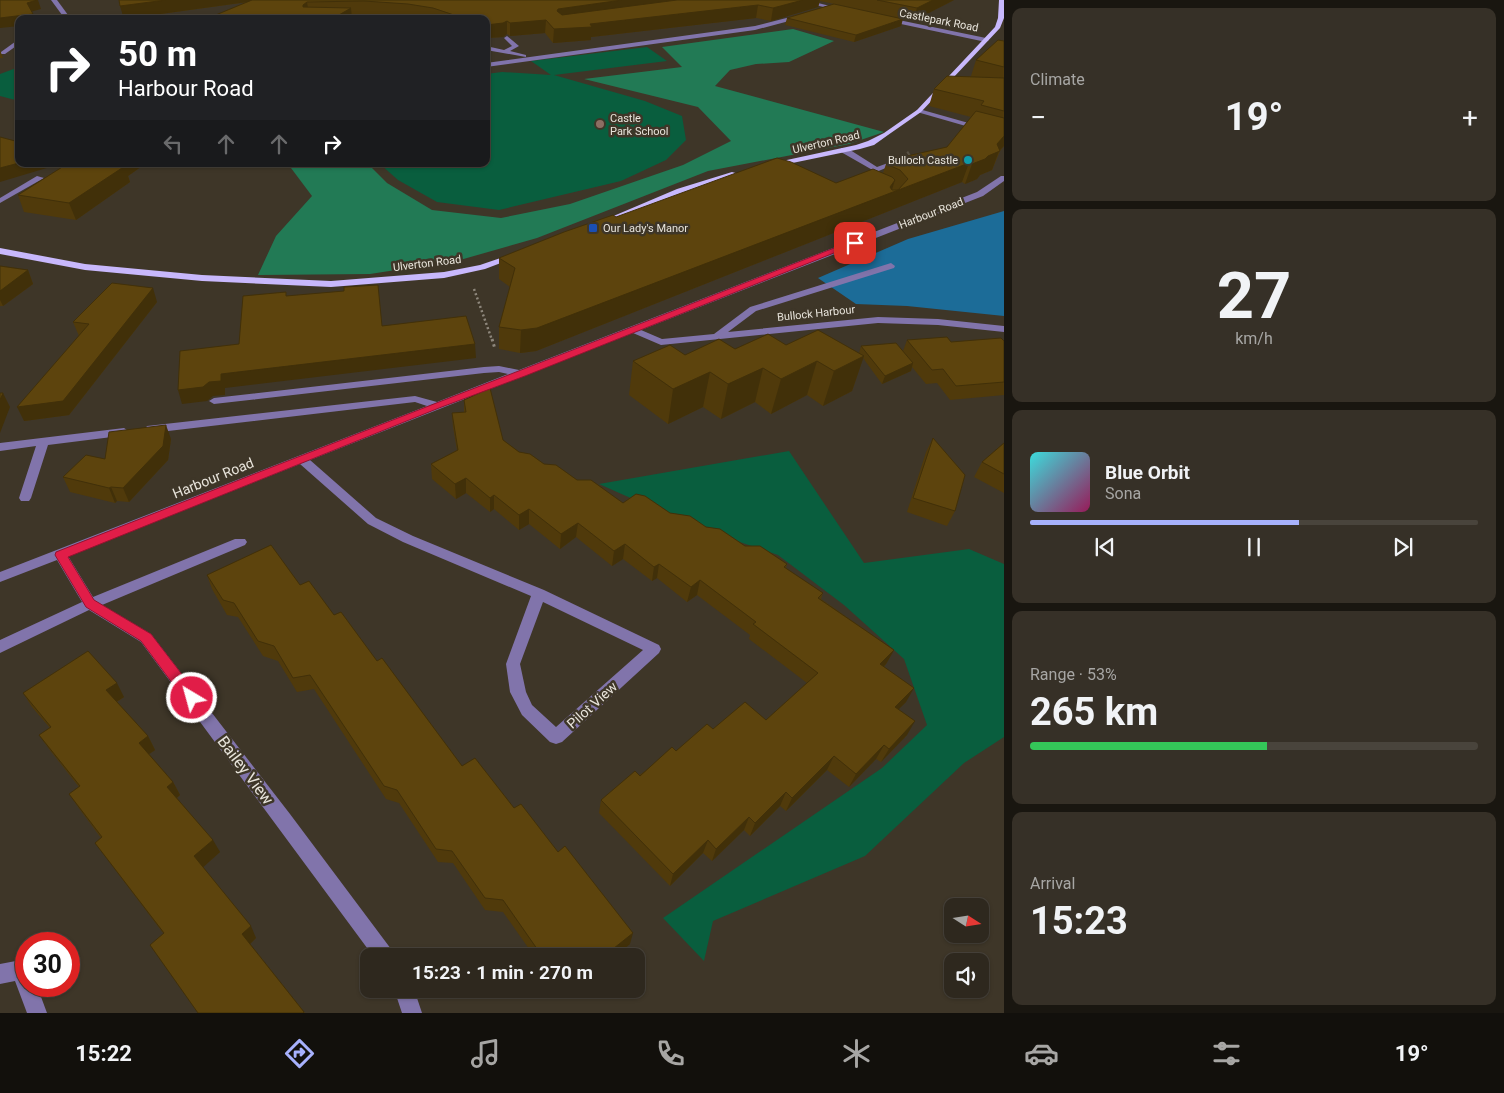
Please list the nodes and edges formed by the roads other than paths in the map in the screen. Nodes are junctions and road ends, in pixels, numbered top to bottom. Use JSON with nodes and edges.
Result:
{"nodes":[{"id":1,"x":54,"y":0,"type":"edge"},
{"id":2,"x":799,"y":0,"type":"edge"},
{"id":3,"x":1002,"y":0,"type":"edge"},
{"id":4,"x":831,"y":7,"type":"junction"},
{"id":5,"x":814,"y":12,"type":"edge"},
{"id":6,"x":850,"y":12,"type":"edge"},
{"id":7,"x":65,"y":15,"type":"edge"},
{"id":8,"x":806,"y":15,"type":"edge"},
{"id":9,"x":874,"y":17,"type":"edge"},
{"id":10,"x":507,"y":38,"type":"edge"},
{"id":11,"x":986,"y":40,"type":"junction"},
{"id":12,"x":15,"y":44,"type":"edge"},
{"id":13,"x":490,"y":49,"type":"edge"},
{"id":14,"x":504,"y":52,"type":"junction"},
{"id":15,"x":3,"y":54,"type":"dead end"},
{"id":16,"x":534,"y":58,"type":"junction"},
{"id":17,"x":490,"y":64,"type":"edge"},
{"id":18,"x":919,"y":111,"type":"junction"},
{"id":19,"x":1004,"y":135,"type":"edge"},
{"id":20,"x":844,"y":150,"type":"junction"},
{"id":21,"x":899,"y":161,"type":"tunnel mouth"},
{"id":22,"x":767,"y":166,"type":"edge"},
{"id":23,"x":747,"y":170,"type":"edge"},
{"id":24,"x":876,"y":170,"type":"junction"},
{"id":25,"x":864,"y":176,"type":"edge"},
{"id":26,"x":40,"y":178,"type":"dead end"},
{"id":27,"x":1004,"y":178,"type":"edge"},
{"id":28,"x":0,"y":201,"type":"edge"},
{"id":29,"x":589,"y":228,"type":"edge"},
{"id":30,"x":0,"y":251,"type":"edge"},
{"id":31,"x":526,"y":253,"type":"edge"},
{"id":32,"x":891,"y":266,"type":"dead end"},
{"id":33,"x":633,"y":330,"type":"junction"},
{"id":34,"x":1004,"y":330,"type":"edge"},
{"id":35,"x":717,"y":336,"type":"junction"},
{"id":36,"x":522,"y":374,"type":"junction"},
{"id":37,"x":214,"y":401,"type":"dead end"},
{"id":38,"x":436,"y":405,"type":"junction"},
{"id":39,"x":43,"y":442,"type":"junction"},
{"id":40,"x":0,"y":447,"type":"edge"},
{"id":41,"x":301,"y":459,"type":"junction"},
{"id":42,"x":25,"y":498,"type":"dead end"},
{"id":43,"x":240,"y":542,"type":"dead end"},
{"id":44,"x":61,"y":555,"type":"junction"},
{"id":45,"x":0,"y":577,"type":"edge"},
{"id":46,"x":539,"y":594,"type":"junction"},
{"id":47,"x":90,"y":604,"type":"junction"},
{"id":48,"x":0,"y":647,"type":"edge"},
{"id":49,"x":378,"y":948,"type":"edge"},
{"id":50,"x":15,"y":971,"type":"edge"},
{"id":51,"x":0,"y":974,"type":"edge"},
{"id":52,"x":31,"y":997,"type":"edge"},
{"id":53,"x":407,"y":998,"type":"edge"},
{"id":54,"x":37,"y":1013,"type":"edge"},
{"id":55,"x":412,"y":1013,"type":"edge"}],
"edges":[{"from":1,"to":7,"type":"street"},
{"from":2,"to":4,"type":"street"},
{"from":3,"to":11,"type":"main road","name":"Ulverton Road"},
{"from":4,"to":5,"type":"street"},
{"from":4,"to":6,"type":"street"},
{"from":8,"to":16,"type":"street"},
{"from":9,"to":11,"type":"street","name":"Castlepark Road"},
{"from":10,"to":14,"type":"street"},
{"from":11,"to":18,"type":"main road","name":"Ulverton Road"},
{"from":12,"to":15,"type":"street"},
{"from":13,"to":14,"type":"street"},
{"from":14,"to":16,"type":"street"},
{"from":16,"to":17,"type":"street"},
{"from":18,"to":19,"type":"street"},
{"from":18,"to":20,"type":"main road","name":"Ulverton Road"},
{"from":20,"to":22,"type":"main road","name":"Ulverton Road"},
{"from":20,"to":24,"type":"street"},
{"from":21,"to":24,"type":"street"},
{"from":23,"to":29,"type":"main road"},
{"from":24,"to":25,"type":"street"},
{"from":26,"to":28,"type":"street"},
{"from":27,"to":33,"type":"street","name":"Harbour Road"},
{"from":30,"to":31,"type":"main road","name":"Ulverton Road"},
{"from":32,"to":35,"type":"street"},
{"from":33,"to":35,"type":"street","name":"Bullock Harbour"},
{"from":33,"to":36,"type":"street","name":"Harbour Road"},
{"from":34,"to":35,"type":"street","name":"Bullock Harbour"},
{"from":36,"to":37,"type":"street"},
{"from":36,"to":38,"type":"street","name":"Harbour Road"},
{"from":38,"to":39,"type":"street"},
{"from":38,"to":41,"type":"street","name":"Harbour Road"},
{"from":39,"to":40,"type":"street"},
{"from":39,"to":42,"type":"street"},
{"from":41,"to":44,"type":"street","name":"Harbour Road"},
{"from":41,"to":46,"type":"street","name":"Pilot View"},
{"from":43,"to":47,"type":"street"},
{"from":44,"to":45,"type":"street","name":"Harbour Road"},
{"from":44,"to":47,"type":"street","name":"Bailey View"},
{"from":46,"to":46,"type":"street","name":"Pilot View"},
{"from":47,"to":48,"type":"street"},
{"from":47,"to":49,"type":"street","name":"Bailey View"},
{"from":50,"to":51,"type":"street"},
{"from":52,"to":54,"type":"street"},
{"from":53,"to":55,"type":"street"}]}
